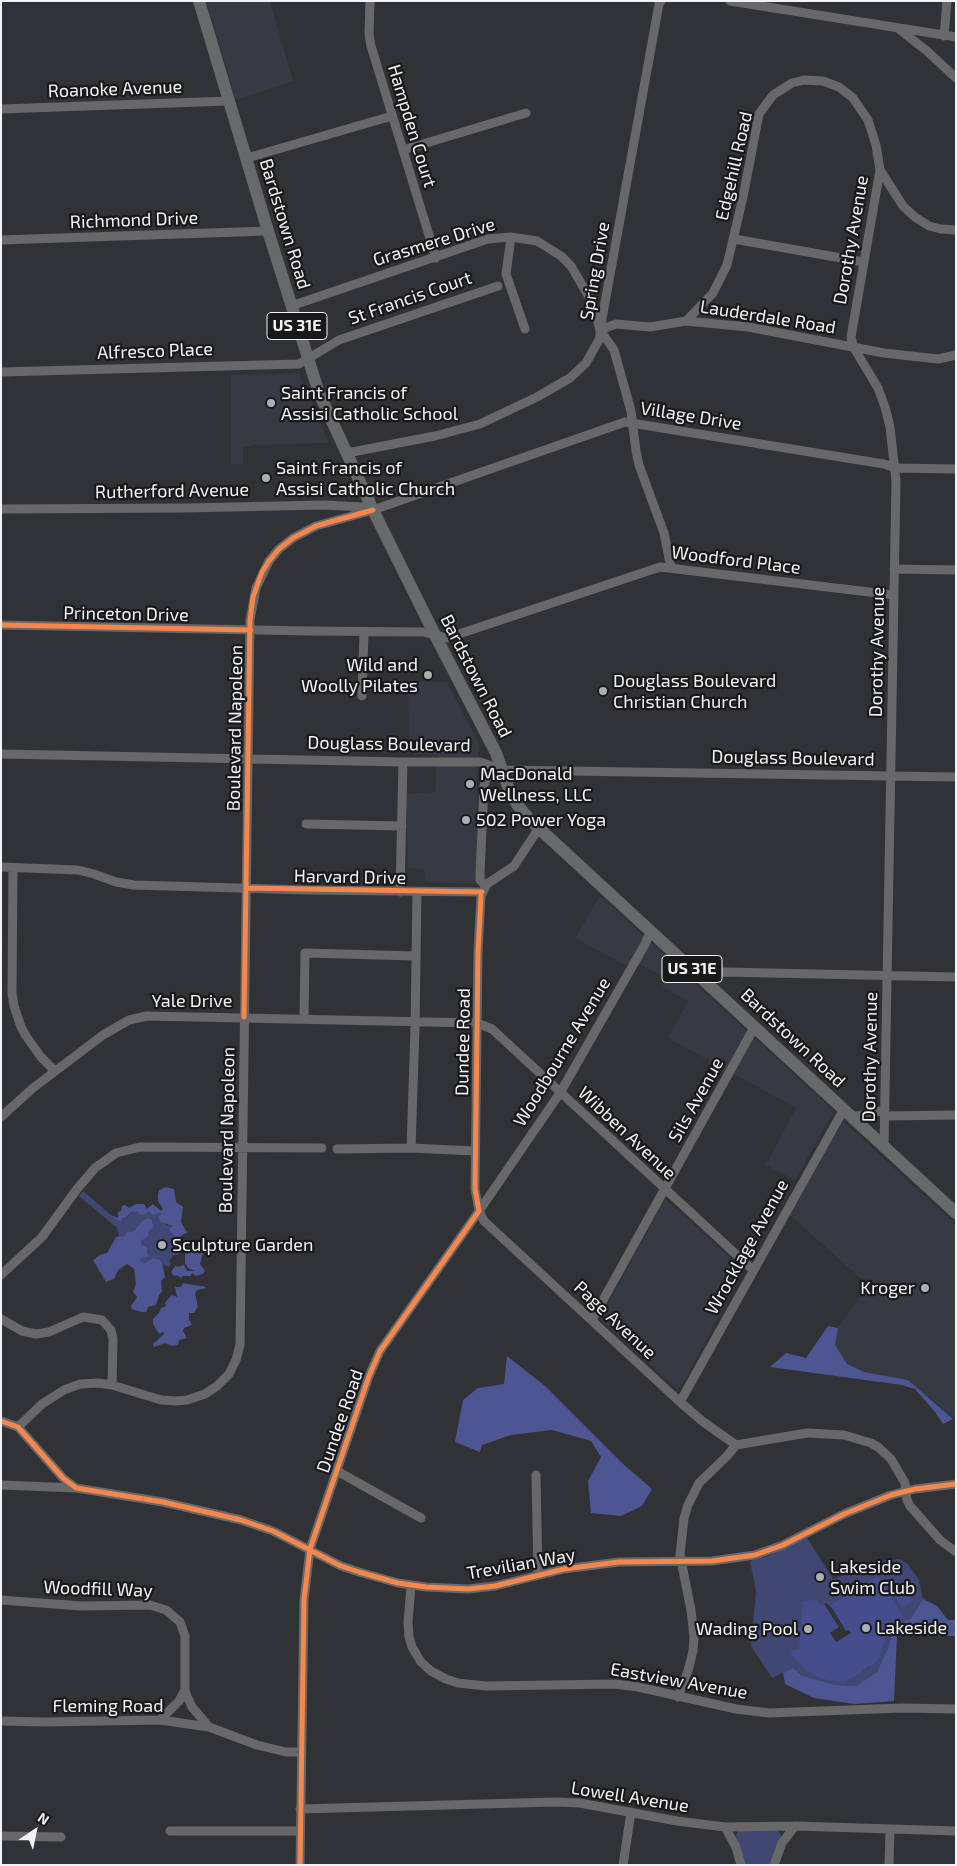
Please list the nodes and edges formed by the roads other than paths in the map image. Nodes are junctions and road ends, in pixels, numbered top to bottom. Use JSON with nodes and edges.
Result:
{"nodes":[{"id":1,"x":199,"y":1,"type":"edge"},
{"id":2,"x":370,"y":1,"type":"edge"},
{"id":3,"x":661,"y":1,"type":"edge"},
{"id":4,"x":730,"y":1,"type":"edge"},
{"id":5,"x":947,"y":1,"type":"edge"},
{"id":6,"x":898,"y":28,"type":"junction"},
{"id":7,"x":944,"y":36,"type":"junction"},
{"id":8,"x":956,"y":38,"type":"edge"},
{"id":9,"x":956,"y":78,"type":"edge"},
{"id":10,"x":229,"y":101,"type":"junction"},
{"id":11,"x":1,"y":109,"type":"edge"},
{"id":12,"x":526,"y":113,"type":"dead end"},
{"id":13,"x":392,"y":116,"type":"junction"},
{"id":14,"x":403,"y":150,"type":"junction"},
{"id":15,"x":247,"y":158,"type":"junction"},
{"id":16,"x":880,"y":170,"type":"junction"},
{"id":17,"x":956,"y":230,"type":"edge"},
{"id":18,"x":268,"y":231,"type":"junction"},
{"id":19,"x":511,"y":236,"type":"junction"},
{"id":20,"x":734,"y":239,"type":"junction"},
{"id":21,"x":1,"y":240,"type":"edge"},
{"id":22,"x":436,"y":258,"type":"junction"},
{"id":23,"x":864,"y":262,"type":"junction"},
{"id":24,"x":498,"y":286,"type":"dead end"},
{"id":25,"x":291,"y":306,"type":"junction"},
{"id":26,"x":686,"y":321,"type":"junction"},
{"id":27,"x":525,"y":329,"type":"dead end"},
{"id":28,"x":600,"y":330,"type":"junction"},
{"id":29,"x":854,"y":348,"type":"junction"},
{"id":30,"x":956,"y":355,"type":"edge"},
{"id":31,"x":308,"y":359,"type":"junction"},
{"id":32,"x":1,"y":372,"type":"edge"},
{"id":33,"x":634,"y":424,"type":"junction"},
{"id":34,"x":347,"y":453,"type":"junction"},
{"id":35,"x":896,"y":468,"type":"junction"},
{"id":36,"x":956,"y":470,"type":"edge"},
{"id":37,"x":1,"y":508,"type":"edge"},
{"id":38,"x":374,"y":510,"type":"junction"},
{"id":39,"x":671,"y":568,"type":"junction"},
{"id":40,"x":894,"y":569,"type":"junction"},
{"id":41,"x":956,"y":570,"type":"edge"},
{"id":42,"x":894,"y":595,"type":"junction"},
{"id":43,"x":1,"y":625,"type":"edge"},
{"id":44,"x":251,"y":630,"type":"junction"},
{"id":45,"x":364,"y":632,"type":"junction"},
{"id":46,"x":435,"y":635,"type":"junction"},
{"id":47,"x":362,"y":696,"type":"dead end"},
{"id":48,"x":1,"y":754,"type":"edge"},
{"id":49,"x":248,"y":758,"type":"junction"},
{"id":50,"x":403,"y":762,"type":"junction"},
{"id":51,"x":502,"y":770,"type":"junction"},
{"id":52,"x":891,"y":775,"type":"junction"},
{"id":53,"x":956,"y":777,"type":"edge"},
{"id":54,"x":306,"y":824,"type":"dead end"},
{"id":55,"x":402,"y":826,"type":"junction"},
{"id":56,"x":539,"y":828,"type":"junction"},
{"id":57,"x":1,"y":867,"type":"edge"},
{"id":58,"x":13,"y":868,"type":"junction"},
{"id":59,"x":247,"y":888,"type":"junction"},
{"id":60,"x":483,"y":891,"type":"junction"},
{"id":61,"x":400,"y":892,"type":"junction"},
{"id":62,"x":417,"y":892,"type":"junction"},
{"id":63,"x":650,"y":930,"type":"junction"},
{"id":64,"x":416,"y":956,"type":"junction"},
{"id":65,"x":698,"y":974,"type":"junction"},
{"id":66,"x":888,"y":976,"type":"junction"},
{"id":67,"x":956,"y":977,"type":"edge"},
{"id":68,"x":244,"y":1017,"type":"junction"},
{"id":69,"x":304,"y":1018,"type":"junction"},
{"id":70,"x":415,"y":1022,"type":"junction"},
{"id":71,"x":477,"y":1023,"type":"junction"},
{"id":72,"x":755,"y":1026,"type":"junction"},
{"id":73,"x":55,"y":1071,"type":"junction"},
{"id":74,"x":560,"y":1093,"type":"junction"},
{"id":75,"x":848,"y":1113,"type":"junction"},
{"id":76,"x":885,"y":1113,"type":"junction"},
{"id":77,"x":956,"y":1115,"type":"edge"},
{"id":78,"x":1,"y":1117,"type":"edge"},
{"id":79,"x":884,"y":1147,"type":"junction"},
{"id":80,"x":322,"y":1148,"type":"dead end"},
{"id":81,"x":411,"y":1148,"type":"junction"},
{"id":82,"x":243,"y":1149,"type":"junction"},
{"id":83,"x":337,"y":1149,"type":"dead end"},
{"id":84,"x":475,"y":1151,"type":"junction"},
{"id":85,"x":665,"y":1189,"type":"junction"},
{"id":86,"x":478,"y":1211,"type":"junction"},
{"id":87,"x":956,"y":1213,"type":"edge"},
{"id":88,"x":753,"y":1270,"type":"junction"},
{"id":89,"x":1,"y":1275,"type":"edge"},
{"id":90,"x":1,"y":1319,"type":"edge"},
{"id":91,"x":592,"y":1320,"type":"junction"},
{"id":92,"x":112,"y":1385,"type":"junction"},
{"id":93,"x":680,"y":1402,"type":"junction"},
{"id":94,"x":1,"y":1421,"type":"edge"},
{"id":95,"x":18,"y":1427,"type":"junction"},
{"id":96,"x":736,"y":1445,"type":"junction"},
{"id":97,"x":337,"y":1471,"type":"junction"},
{"id":98,"x":536,"y":1475,"type":"dead end"},
{"id":99,"x":956,"y":1484,"type":"edge"},
{"id":100,"x":1,"y":1485,"type":"edge"},
{"id":101,"x":76,"y":1488,"type":"junction"},
{"id":102,"x":906,"y":1491,"type":"junction"},
{"id":103,"x":421,"y":1518,"type":"dead end"},
{"id":104,"x":310,"y":1549,"type":"junction"},
{"id":105,"x":956,"y":1552,"type":"edge"},
{"id":106,"x":681,"y":1561,"type":"junction"},
{"id":107,"x":538,"y":1574,"type":"junction"},
{"id":108,"x":412,"y":1586,"type":"junction"},
{"id":109,"x":1,"y":1600,"type":"edge"},
{"id":110,"x":185,"y":1690,"type":"junction"},
{"id":111,"x":678,"y":1697,"type":"junction"},
{"id":112,"x":956,"y":1709,"type":"edge"},
{"id":113,"x":160,"y":1720,"type":"junction"},
{"id":114,"x":1,"y":1721,"type":"edge"},
{"id":115,"x":209,"y":1728,"type":"junction"},
{"id":116,"x":302,"y":1752,"type":"junction"},
{"id":117,"x":300,"y":1809,"type":"junction"},
{"id":118,"x":631,"y":1812,"type":"junction"},
{"id":119,"x":795,"y":1826,"type":"junction"},
{"id":120,"x":725,"y":1827,"type":"junction"},
{"id":121,"x":890,"y":1829,"type":"junction"},
{"id":122,"x":170,"y":1831,"type":"dead end"},
{"id":123,"x":299,"y":1831,"type":"junction"},
{"id":124,"x":956,"y":1831,"type":"edge"},
{"id":125,"x":1,"y":1836,"type":"edge"},
{"id":126,"x":61,"y":1837,"type":"dead end"},
{"id":127,"x":300,"y":1865,"type":"edge"},
{"id":128,"x":623,"y":1865,"type":"edge"},
{"id":129,"x":740,"y":1865,"type":"edge"},
{"id":130,"x":774,"y":1865,"type":"edge"},
{"id":131,"x":889,"y":1865,"type":"edge"}],
"edges":[{"from":1,"to":10,"type":"main road","name":"Bardstown Road","number":"US 31E"},
{"from":2,"to":13,"type":"street","name":"Hampden Court"},
{"from":3,"to":28,"type":"street","name":"Spring Drive"},
{"from":4,"to":6,"type":"street"},
{"from":5,"to":7,"type":"street"},
{"from":6,"to":7,"type":"street"},
{"from":6,"to":9,"type":"street"},
{"from":7,"to":8,"type":"street"},
{"from":10,"to":11,"type":"street","name":"Roanoke Avenue"},
{"from":10,"to":15,"type":"main road","name":"Bardstown Road","number":"US 31E"},
{"from":12,"to":14,"type":"street"},
{"from":13,"to":14,"type":"street","name":"Hampden Court"},
{"from":13,"to":15,"type":"street"},
{"from":14,"to":22,"type":"street","name":"Hampden Court"},
{"from":15,"to":18,"type":"main road","name":"Bardstown Road","number":"US 31E"},
{"from":16,"to":17,"type":"street","name":"Edgehill Road"},
{"from":16,"to":20,"type":"street","name":"Edgehill Road"},
{"from":16,"to":23,"type":"street","name":"Dorothy Avenue"},
{"from":18,"to":21,"type":"street","name":"Richmond Drive"},
{"from":18,"to":25,"type":"main road","name":"Bardstown Road","number":"US 31E"},
{"from":19,"to":22,"type":"street","name":"Grasmere Drive"},
{"from":19,"to":27,"type":"street"},
{"from":19,"to":28,"type":"street","name":"Grasmere Drive"},
{"from":20,"to":23,"type":"street"},
{"from":20,"to":26,"type":"street","name":"Edgehill Road"},
{"from":22,"to":25,"type":"street","name":"Grasmere Drive"},
{"from":23,"to":29,"type":"street","name":"Dorothy Avenue"},
{"from":24,"to":31,"type":"street","name":"St Francis Court"},
{"from":25,"to":31,"type":"main road","name":"Bardstown Road","number":"US 31E"},
{"from":26,"to":28,"type":"street","name":"Lauderdale Road"},
{"from":26,"to":29,"type":"street","name":"Lauderdale Road"},
{"from":28,"to":33,"type":"street","name":"Spring Drive"},
{"from":28,"to":34,"type":"street"},
{"from":29,"to":30,"type":"street","name":"Lauderdale Road"},
{"from":29,"to":35,"type":"street","name":"Dorothy Avenue"},
{"from":31,"to":32,"type":"street","name":"Alfresco Place"},
{"from":31,"to":34,"type":"main road","name":"Bardstown Road","number":"US 31E"},
{"from":33,"to":35,"type":"street","name":"Village Drive"},
{"from":33,"to":38,"type":"street","name":"Village Drive"},
{"from":33,"to":39,"type":"street","name":"Spring Drive"},
{"from":34,"to":38,"type":"main road","name":"Bardstown Road","number":"US 31E"},
{"from":35,"to":36,"type":"street","name":"Village Drive"},
{"from":35,"to":40,"type":"street","name":"Dorothy Avenue"},
{"from":37,"to":38,"type":"street","name":"Rutherford Avenue"},
{"from":38,"to":44,"type":"street","name":"Boulevard Napoleon"},
{"from":38,"to":46,"type":"main road","name":"Bardstown Road","number":"US 31E"},
{"from":39,"to":42,"type":"street","name":"Woodford Place"},
{"from":39,"to":46,"type":"street","name":"Woodford Place"},
{"from":40,"to":41,"type":"street"},
{"from":40,"to":42,"type":"street","name":"Dorothy Avenue"},
{"from":42,"to":52,"type":"street","name":"Dorothy Avenue"},
{"from":43,"to":44,"type":"street","name":"Princeton Drive"},
{"from":44,"to":45,"type":"street","name":"Princeton Drive"},
{"from":44,"to":49,"type":"street","name":"Boulevard Napoleon"},
{"from":45,"to":46,"type":"street","name":"Princeton Drive"},
{"from":45,"to":47,"type":"street"},
{"from":46,"to":51,"type":"main road","name":"Bardstown Road","number":"US 31E"},
{"from":48,"to":49,"type":"street","name":"Douglass Boulevard"},
{"from":49,"to":50,"type":"street","name":"Douglass Boulevard"},
{"from":49,"to":59,"type":"street","name":"Boulevard Napoleon"},
{"from":50,"to":51,"type":"street","name":"Douglass Boulevard"},
{"from":50,"to":55,"type":"street"},
{"from":51,"to":52,"type":"street","name":"Douglass Boulevard"},
{"from":51,"to":56,"type":"main road","name":"Bardstown Road","number":"US 31E"},
{"from":51,"to":60,"type":"street","name":"Dundee Road"},
{"from":52,"to":53,"type":"street","name":"Douglass Boulevard"},
{"from":52,"to":66,"type":"street","name":"Dorothy Avenue"},
{"from":54,"to":55,"type":"street"},
{"from":55,"to":61,"type":"street"},
{"from":56,"to":60,"type":"street"},
{"from":56,"to":63,"type":"main road","name":"Bardstown Road","number":"US 31E"},
{"from":57,"to":58,"type":"street","name":"Harvard Drive"},
{"from":58,"to":59,"type":"street","name":"Harvard Drive"},
{"from":58,"to":73,"type":"street"},
{"from":59,"to":61,"type":"street","name":"Harvard Drive"},
{"from":59,"to":68,"type":"street","name":"Boulevard Napoleon"},
{"from":60,"to":62,"type":"street","name":"Harvard Drive"},
{"from":60,"to":71,"type":"street","name":"Dundee Road"},
{"from":61,"to":62,"type":"street","name":"Harvard Drive"},
{"from":62,"to":64,"type":"street"},
{"from":63,"to":65,"type":"main road","name":"Bardstown Road","number":"US 31E"},
{"from":63,"to":74,"type":"street","name":"Woodbourne Avenue"},
{"from":64,"to":69,"type":"street"},
{"from":64,"to":70,"type":"street"},
{"from":65,"to":66,"type":"street"},
{"from":65,"to":72,"type":"main road","name":"Bardstown Road","number":"US 31E"},
{"from":66,"to":67,"type":"street"},
{"from":66,"to":76,"type":"street","name":"Dorothy Avenue"},
{"from":68,"to":69,"type":"street","name":"Yale Drive"},
{"from":68,"to":73,"type":"street","name":"Yale Drive"},
{"from":68,"to":82,"type":"street","name":"Boulevard Napoleon"},
{"from":69,"to":70,"type":"street","name":"Yale Drive"},
{"from":70,"to":71,"type":"street","name":"Yale Drive"},
{"from":70,"to":81,"type":"street"},
{"from":71,"to":74,"type":"street","name":"Wibben Avenue"},
{"from":71,"to":84,"type":"street","name":"Dundee Road"},
{"from":72,"to":75,"type":"main road","name":"Bardstown Road","number":"US 31E"},
{"from":72,"to":85,"type":"street","name":"Sils Avenue"},
{"from":73,"to":78,"type":"street","name":"Yale Drive"},
{"from":74,"to":85,"type":"street","name":"Wibben Avenue"},
{"from":74,"to":86,"type":"street","name":"Woodbourne Avenue"},
{"from":75,"to":76,"type":"street"},
{"from":75,"to":79,"type":"main road","name":"Bardstown Road","number":"US 31E"},
{"from":75,"to":88,"type":"street","name":"Wrocklage Avenue"},
{"from":76,"to":77,"type":"street"},
{"from":76,"to":79,"type":"street","name":"Dorothy Avenue"},
{"from":79,"to":87,"type":"main road","name":"Bardstown Road","number":"US 31E"},
{"from":80,"to":82,"type":"street"},
{"from":81,"to":83,"type":"street"},
{"from":81,"to":84,"type":"street"},
{"from":82,"to":89,"type":"street"},
{"from":82,"to":92,"type":"street","name":"Boulevard Napoleon"},
{"from":84,"to":86,"type":"street","name":"Dundee Road"},
{"from":85,"to":88,"type":"street","name":"Wibben Avenue"},
{"from":85,"to":91,"type":"street","name":"Sils Avenue"},
{"from":86,"to":91,"type":"street","name":"Page Avenue"},
{"from":86,"to":97,"type":"street","name":"Dundee Road"},
{"from":88,"to":93,"type":"street","name":"Wrocklage Avenue"},
{"from":90,"to":92,"type":"street"},
{"from":91,"to":93,"type":"street","name":"Page Avenue"},
{"from":92,"to":95,"type":"street","name":"Boulevard Napoleon"},
{"from":93,"to":96,"type":"street","name":"Page Avenue"},
{"from":94,"to":95,"type":"street"},
{"from":95,"to":101,"type":"street"},
{"from":96,"to":102,"type":"street"},
{"from":96,"to":106,"type":"street"},
{"from":97,"to":103,"type":"street"},
{"from":97,"to":104,"type":"street","name":"Dundee Road"},
{"from":98,"to":107,"type":"street"},
{"from":99,"to":102,"type":"street","name":"Trevilian Way"},
{"from":100,"to":101,"type":"street","name":"Trevilian Way"},
{"from":101,"to":104,"type":"street","name":"Trevilian Way"},
{"from":102,"to":105,"type":"street"},
{"from":102,"to":106,"type":"street","name":"Trevilian Way"},
{"from":104,"to":108,"type":"street","name":"Trevilian Way"},
{"from":104,"to":116,"type":"street","name":"Dundee Road"},
{"from":106,"to":107,"type":"street","name":"Trevilian Way"},
{"from":106,"to":111,"type":"street"},
{"from":107,"to":108,"type":"street","name":"Trevilian Way"},
{"from":108,"to":111,"type":"street","name":"Eastview Avenue"},
{"from":109,"to":110,"type":"street","name":"Woodfill Way"},
{"from":110,"to":113,"type":"street"},
{"from":110,"to":115,"type":"street","name":"Woodfill Way"},
{"from":111,"to":112,"type":"street","name":"Eastview Avenue"},
{"from":113,"to":114,"type":"street","name":"Fleming Road"},
{"from":113,"to":115,"type":"street","name":"Fleming Road"},
{"from":115,"to":116,"type":"street","name":"Fleming Road"},
{"from":116,"to":117,"type":"street","name":"Dundee Road"},
{"from":117,"to":118,"type":"street","name":"Lowell Avenue"},
{"from":117,"to":123,"type":"street","name":"Dundee Road"},
{"from":118,"to":120,"type":"street","name":"Lowell Avenue"},
{"from":118,"to":128,"type":"street"},
{"from":119,"to":120,"type":"street","name":"Lowell Avenue"},
{"from":119,"to":121,"type":"street","name":"Lowell Avenue"},
{"from":119,"to":130,"type":"street"},
{"from":120,"to":129,"type":"street"},
{"from":121,"to":124,"type":"street","name":"Lowell Avenue"},
{"from":121,"to":131,"type":"street"},
{"from":122,"to":123,"type":"street"},
{"from":123,"to":127,"type":"street","name":"Dundee Road"},
{"from":125,"to":126,"type":"street"}]}
